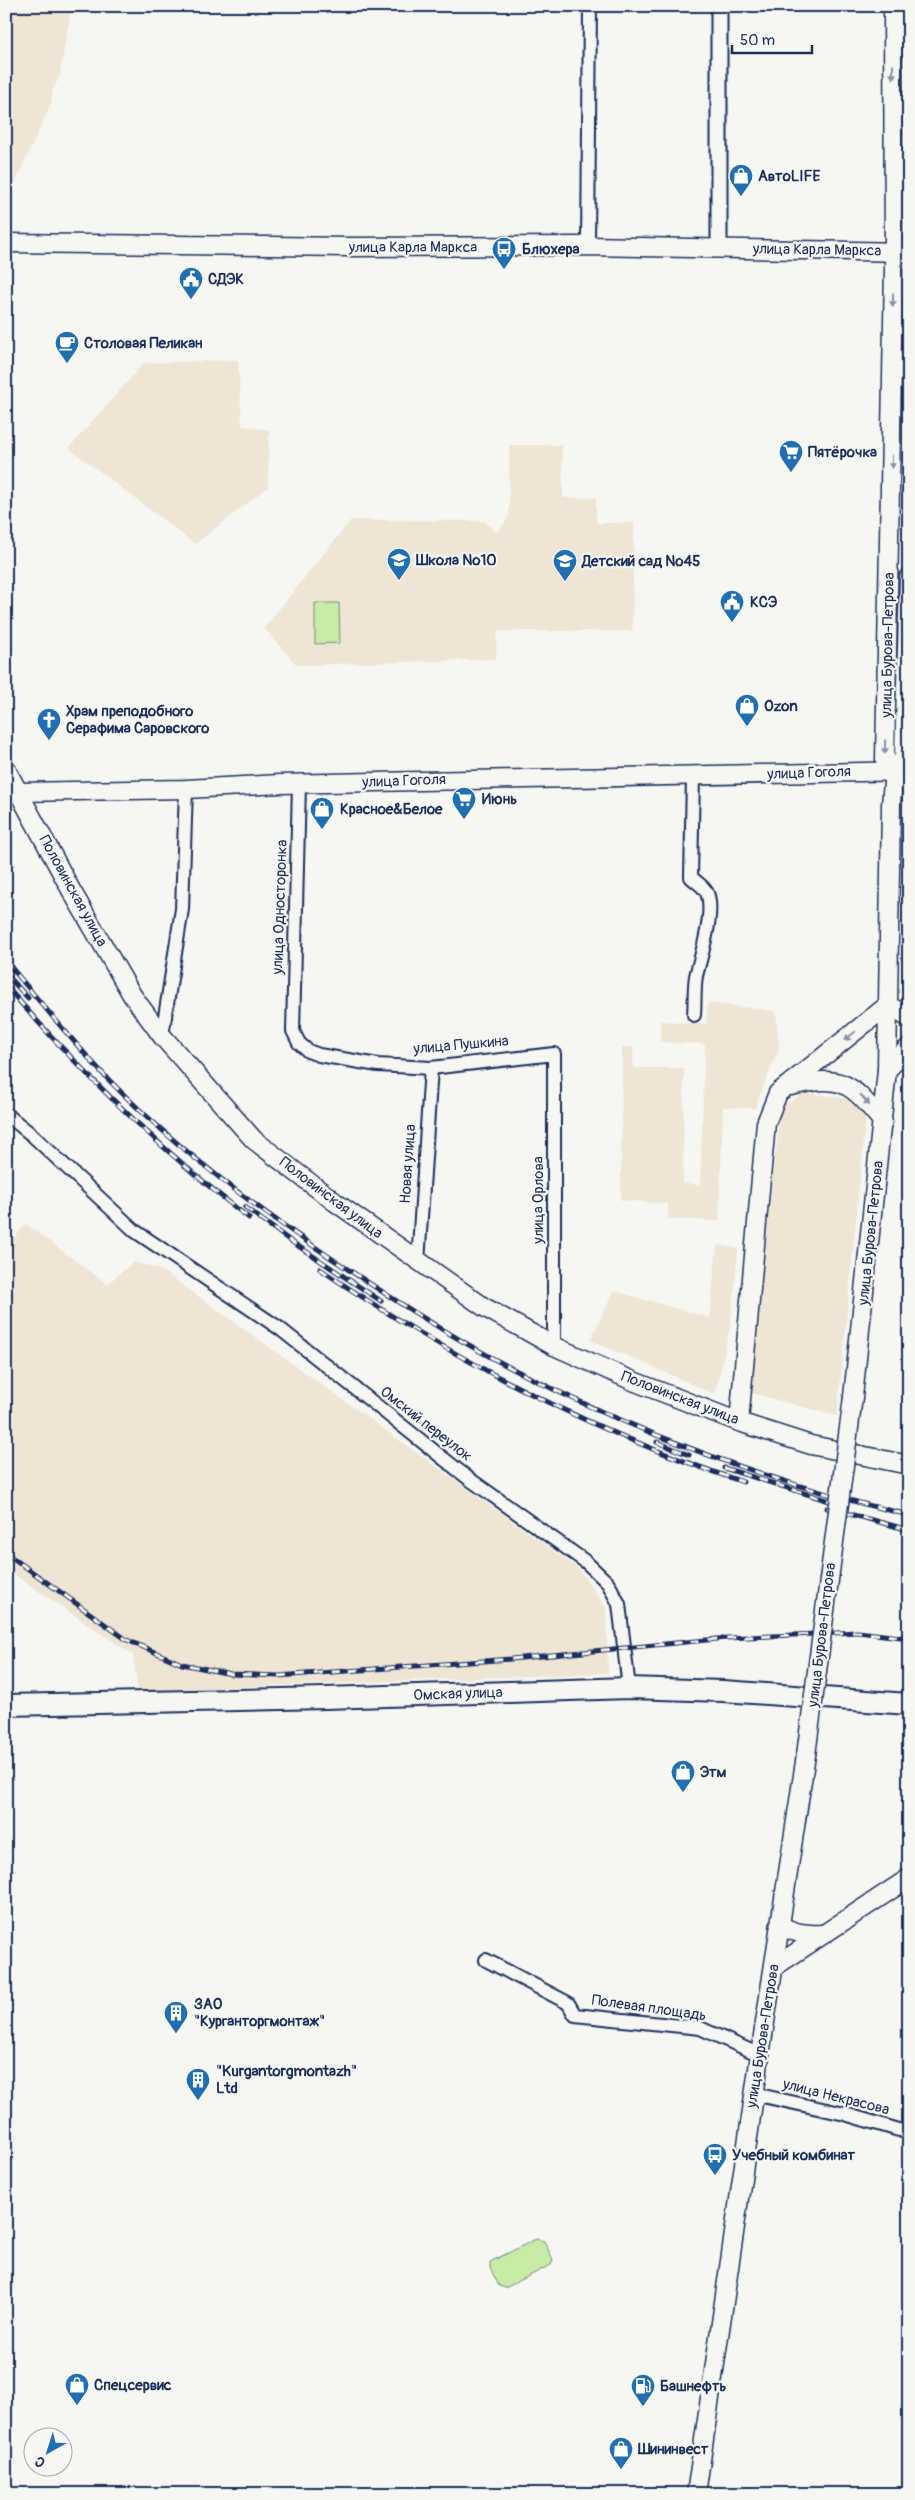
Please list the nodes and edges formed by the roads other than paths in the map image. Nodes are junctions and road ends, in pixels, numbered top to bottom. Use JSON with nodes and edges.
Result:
{"nodes":[{"id":1,"x":590,"y":6,"type":"edge"},
{"id":2,"x":719,"y":6,"type":"edge"},
{"id":3,"x":893,"y":6,"type":"edge"},
{"id":4,"x":6,"y":243,"type":"edge"},
{"id":5,"x":588,"y":246,"type":"junction"},
{"id":6,"x":719,"y":249,"type":"junction"},
{"id":7,"x":901,"y":252,"type":"edge"},
{"id":8,"x":909,"y":577,"type":"edge"},
{"id":9,"x":6,"y":769,"type":"edge"},
{"id":10,"x":901,"y":771,"type":"edge"},
{"id":11,"x":693,"y":777,"type":"junction"},
{"id":12,"x":299,"y":784,"type":"junction"},
{"id":13,"x":186,"y":789,"type":"junction"},
{"id":14,"x":19,"y":792,"type":"junction"},
{"id":15,"x":888,"y":1005,"type":"junction"},
{"id":16,"x":694,"y":1015,"type":"dead end"},
{"id":17,"x":909,"y":1018,"type":"edge"},
{"id":18,"x":293,"y":1031,"type":"joint"},
{"id":19,"x":162,"y":1036,"type":"junction"},
{"id":20,"x":909,"y":1047,"type":"edge"},
{"id":21,"x":554,"y":1054,"type":"joint"},
{"id":22,"x":431,"y":1068,"type":"junction"},
{"id":23,"x":887,"y":1070,"type":"junction"},
{"id":24,"x":788,"y":1086,"type":"junction"},
{"id":25,"x":6,"y":1114,"type":"edge"},
{"id":26,"x":883,"y":1122,"type":"junction"},
{"id":27,"x":418,"y":1262,"type":"junction"},
{"id":28,"x":554,"y":1346,"type":"junction"},
{"id":29,"x":739,"y":1422,"type":"junction"},
{"id":30,"x":909,"y":1465,"type":"edge"},
{"id":31,"x":629,"y":1688,"type":"junction"},
{"id":32,"x":909,"y":1704,"type":"edge"},
{"id":33,"x":6,"y":1705,"type":"edge"},
{"id":34,"x":909,"y":1878,"type":"edge"},
{"id":35,"x":780,"y":1925,"type":"junction"},
{"id":36,"x":821,"y":1934,"type":"junction"},
{"id":37,"x":486,"y":1960,"type":"dead end"},
{"id":38,"x":774,"y":1967,"type":"junction"},
{"id":39,"x":760,"y":2054,"type":"junction"},
{"id":40,"x":754,"y":2094,"type":"junction"},
{"id":41,"x":909,"y":2133,"type":"edge"},
{"id":42,"x":696,"y":2494,"type":"edge"}],
"edges":[{"from":1,"to":5,"type":"street"},
{"from":2,"to":6,"type":"street"},
{"from":3,"to":7,"type":"main road","name":"улица Бурова-Петрова","one_way":true},
{"from":4,"to":5,"type":"main road","name":"улица Карла Маркса"},
{"from":5,"to":6,"type":"main road","name":"улица Карла Маркса"},
{"from":6,"to":7,"type":"main road","name":"улица Карла Маркса"},
{"from":7,"to":10,"type":"main road","name":"улица Бурова-Петрова","one_way":true},
{"from":8,"to":10,"type":"main road","name":"улица Бурова-Петрова"},
{"from":9,"to":14,"type":"main road","name":"Половинская улица"},
{"from":10,"to":11,"type":"main road","name":"улица Гоголя"},
{"from":10,"to":15,"type":"main road","name":"улица Бурова-Петрова"},
{"from":11,"to":12,"type":"main road","name":"улица Гоголя"},
{"from":11,"to":16,"type":"street"},
{"from":12,"to":13,"type":"main road","name":"улица Гоголя"},
{"from":12,"to":18,"type":"street","name":"улица Односторонка"},
{"from":13,"to":14,"type":"main road","name":"улица Гоголя"},
{"from":13,"to":19,"type":"street"},
{"from":14,"to":19,"type":"main road","name":"Половинская улица"},
{"from":15,"to":17,"type":"main road"},
{"from":15,"to":23,"type":"main road","name":"улица Бурова-Петрова"},
{"from":15,"to":24,"type":"main road","one_way":true},
{"from":18,"to":22,"type":"street","name":"улица Пушкина"},
{"from":19,"to":27,"type":"main road","name":"Половинская улица"},
{"from":20,"to":23,"type":"main road"},
{"from":21,"to":22,"type":"street","name":"улица Пушкина"},
{"from":21,"to":28,"type":"street","name":"улица Орлова"},
{"from":22,"to":27,"type":"street","name":"Новая улица"},
{"from":23,"to":26,"type":"main road","name":"улица Бурова-Петрова"},
{"from":24,"to":26,"type":"main road","one_way":true},
{"from":24,"to":29,"type":"main road"},
{"from":25,"to":31,"type":"street","name":"Омский переулок"},
{"from":26,"to":35,"type":"main road","name":"улица Бурова-Петрова","bridge":true},
{"from":27,"to":28,"type":"main road","name":"Половинская улица"},
{"from":28,"to":29,"type":"main road","name":"Половинская улица"},
{"from":29,"to":30,"type":"main road","name":"Половинская улица"},
{"from":31,"to":32,"type":"main road","name":"Омская улица"},
{"from":31,"to":33,"type":"main road","name":"Омская улица"},
{"from":34,"to":36,"type":"main road"},
{"from":35,"to":36,"type":"main road"},
{"from":35,"to":38,"type":"main road","name":"улица Бурова-Петрова"},
{"from":36,"to":38,"type":"main road"},
{"from":37,"to":39,"type":"street","name":"Полевая площадь"},
{"from":38,"to":39,"type":"main road","name":"улица Бурова-Петрова"},
{"from":39,"to":40,"type":"main road","name":"улица Бурова-Петрова"},
{"from":40,"to":41,"type":"street","name":"улица Некрасова"},
{"from":40,"to":42,"type":"main road","name":"улица Бурова-Петрова"}]}
